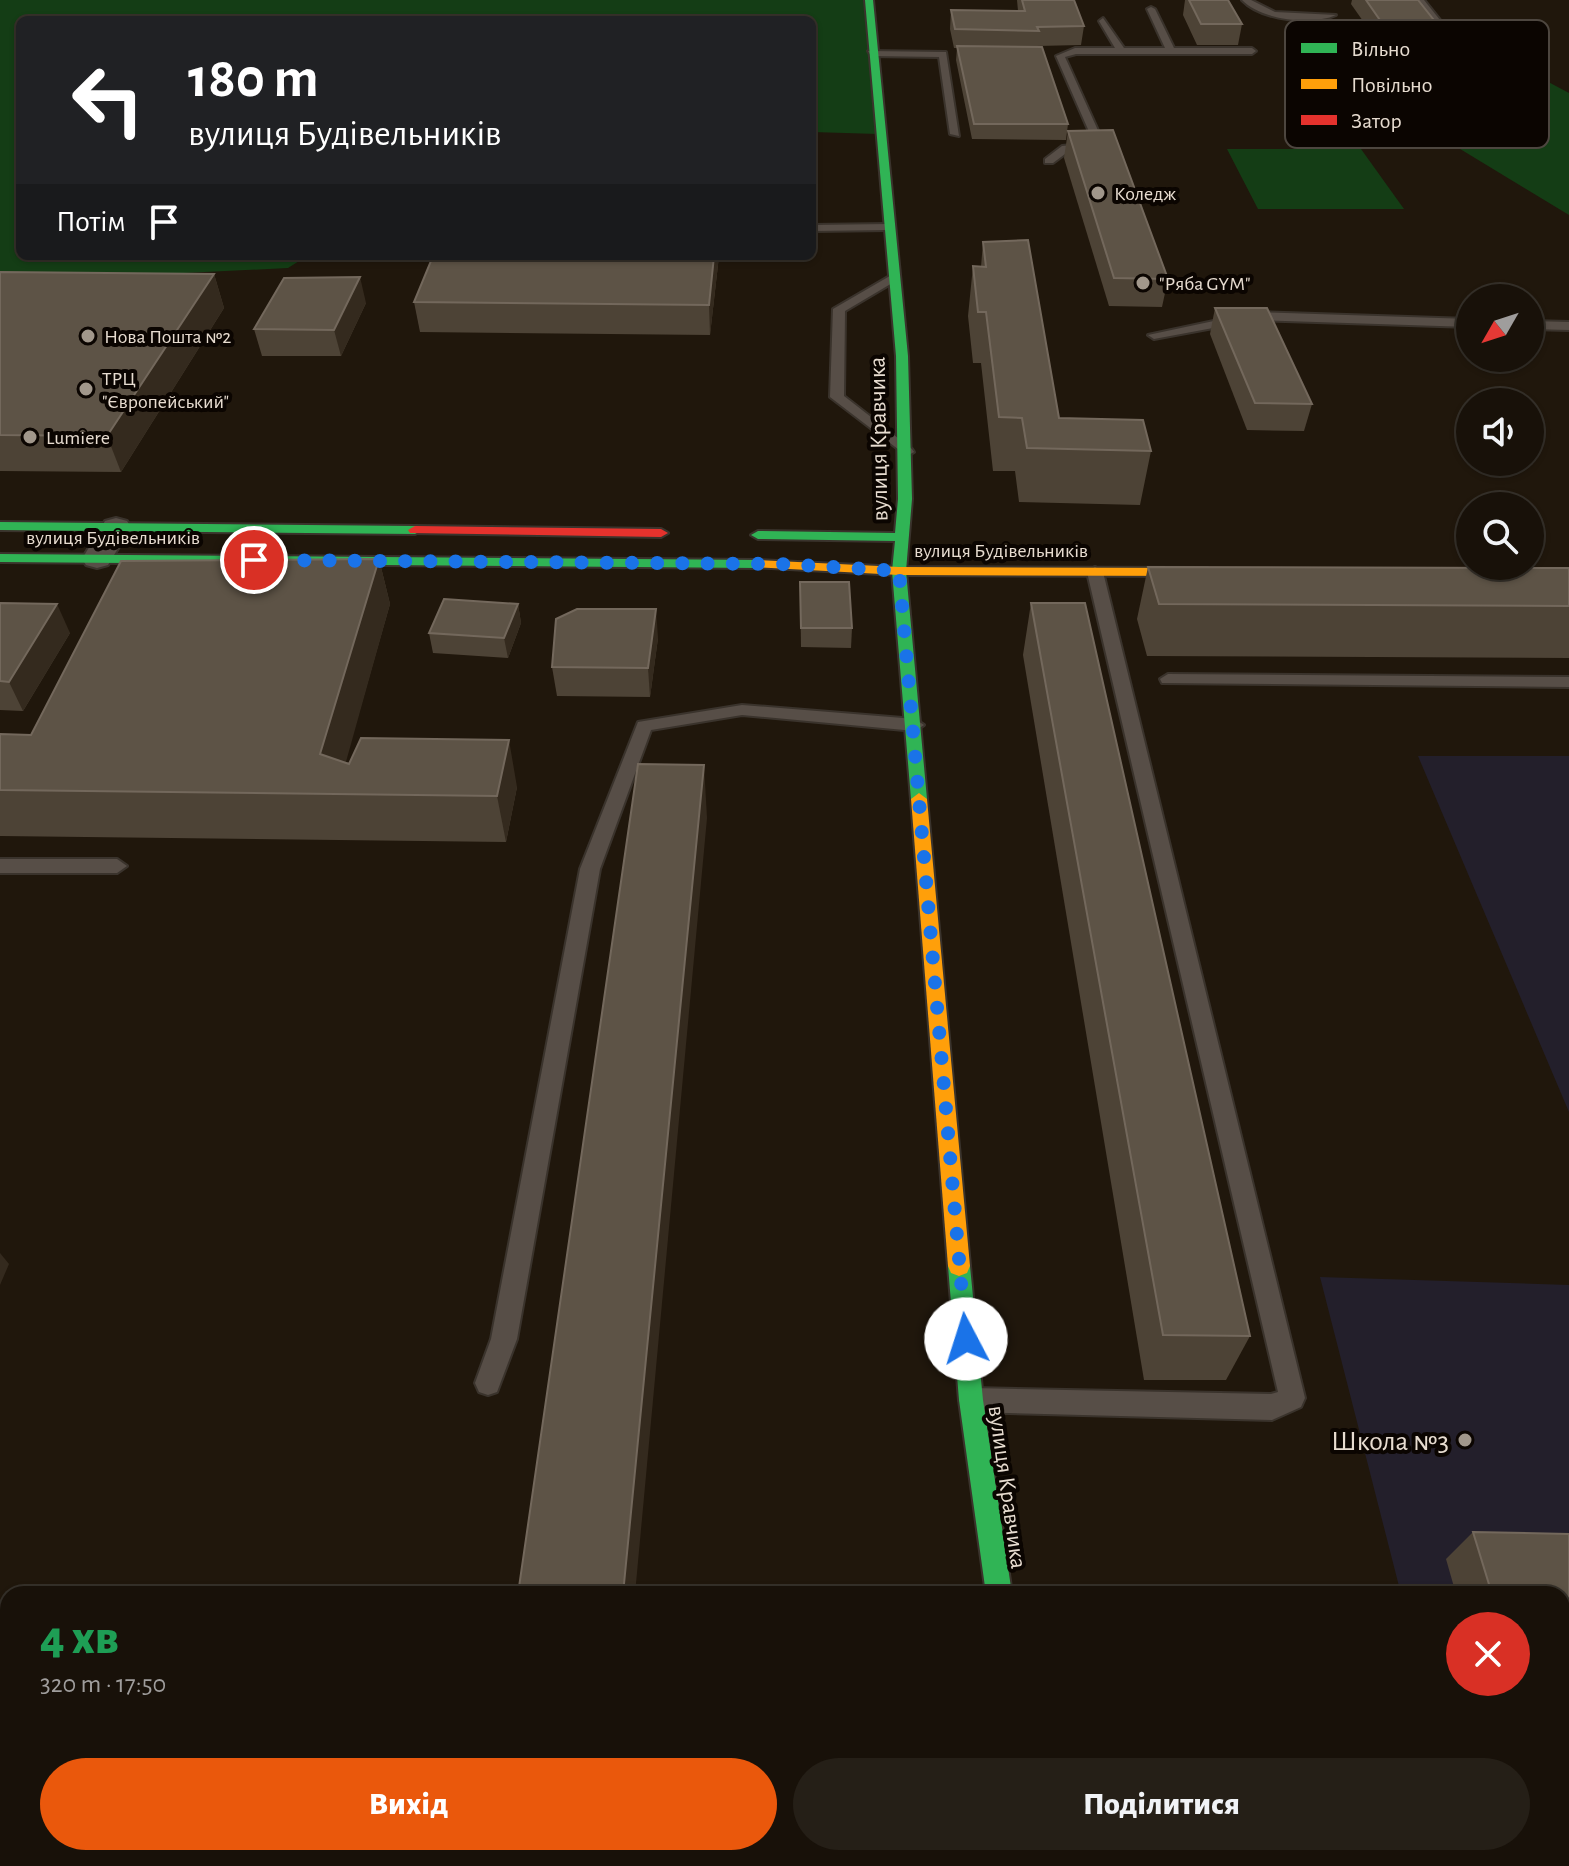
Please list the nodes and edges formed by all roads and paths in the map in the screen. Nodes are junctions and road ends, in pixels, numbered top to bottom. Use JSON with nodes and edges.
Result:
{"nodes":[{"id":1,"x":869,"y":0,"type":"edge"},
{"id":2,"x":1246,"y":0,"type":"edge"},
{"id":3,"x":1420,"y":0,"type":"edge"},
{"id":4,"x":1151,"y":9,"type":"dead end"},
{"id":5,"x":1332,"y":15,"type":"dead end"},
{"id":6,"x":1438,"y":20,"type":"edge"},
{"id":7,"x":1103,"y":21,"type":"dead end"},
{"id":8,"x":1121,"y":51,"type":"junction"},
{"id":9,"x":1171,"y":51,"type":"junction"},
{"id":10,"x":1252,"y":51,"type":"dead end"},
{"id":11,"x":871,"y":53,"type":"junction"},
{"id":12,"x":943,"y":54,"type":"junction"},
{"id":13,"x":957,"y":54,"type":"edge"},
{"id":14,"x":1046,"y":56,"type":"edge"},
{"id":15,"x":1060,"y":56,"type":"junction"},
{"id":16,"x":955,"y":134,"type":"dead end"},
{"id":17,"x":1049,"y":161,"type":"dead end"},
{"id":18,"x":889,"y":227,"type":"junction"},
{"id":19,"x":816,"y":228,"type":"edge"},
{"id":20,"x":895,"y":277,"type":"junction"},
{"id":21,"x":1456,"y":323,"type":"edge"},
{"id":22,"x":1544,"y":325,"type":"edge"},
{"id":23,"x":1569,"y":326,"type":"edge"},
{"id":24,"x":1154,"y":335,"type":"dead end"},
{"id":25,"x":907,"y":452,"type":"junction"},
{"id":26,"x":0,"y":526,"type":"edge"},
{"id":27,"x":116,"y":527,"type":"junction"},
{"id":28,"x":681,"y":533,"type":"dead end"},
{"id":29,"x":743,"y":534,"type":"dead end"},
{"id":30,"x":903,"y":537,"type":"junction"},
{"id":31,"x":0,"y":558,"type":"edge"},
{"id":32,"x":97,"y":559,"type":"junction"},
{"id":33,"x":899,"y":571,"type":"junction"},
{"id":34,"x":1095,"y":572,"type":"junction"},
{"id":35,"x":1221,"y":572,"type":"edge"},
{"id":36,"x":1168,"y":679,"type":"dead end"},
{"id":37,"x":1569,"y":682,"type":"edge"},
{"id":38,"x":915,"y":725,"type":"junction"},
{"id":39,"x":0,"y":866,"type":"edge"},
{"id":40,"x":117,"y":866,"type":"dead end"},
{"id":41,"x":488,"y":1383,"type":"dead end"},
{"id":42,"x":971,"y":1400,"type":"junction"},
{"id":43,"x":998,"y":1586,"type":"edge"}],
"edges":[{"from":1,"to":11,"type":"street","name":"вулиця Кравчика"},
{"from":2,"to":5,"type":"lane"},
{"from":3,"to":6,"type":"lane"},
{"from":4,"to":9,"type":"lane"},
{"from":7,"to":8,"type":"lane"},
{"from":8,"to":9,"type":"lane"},
{"from":8,"to":15,"type":"lane"},
{"from":9,"to":10,"type":"lane"},
{"from":11,"to":12,"type":"lane"},
{"from":11,"to":18,"type":"street","name":"вулиця Кравчика"},
{"from":12,"to":13,"type":"lane"},
{"from":12,"to":16,"type":"lane"},
{"from":14,"to":15,"type":"lane"},
{"from":15,"to":17,"type":"lane"},
{"from":18,"to":19,"type":"lane"},
{"from":18,"to":20,"type":"street","name":"вулиця Кравчика"},
{"from":20,"to":25,"type":"street","name":"вулиця Кравчика"},
{"from":20,"to":25,"type":"lane"},
{"from":21,"to":24,"type":"lane"},
{"from":22,"to":23,"type":"lane"},
{"from":25,"to":30,"type":"street","name":"вулиця Кравчика"},
{"from":26,"to":27,"type":"street"},
{"from":27,"to":28,"type":"street"},
{"from":27,"to":32,"type":"street"},
{"from":29,"to":30,"type":"street"},
{"from":30,"to":33,"type":"street","name":"вулиця Кравчика"},
{"from":31,"to":32,"type":"street","name":"вулиця Будівельників"},
{"from":32,"to":33,"type":"street","name":"вулиця Будівельників"},
{"from":33,"to":34,"type":"street","name":"вулиця Будівельників"},
{"from":33,"to":38,"type":"street","name":"вулиця Кравчика"},
{"from":34,"to":35,"type":"street","name":"вулиця Будівельників"},
{"from":34,"to":42,"type":"lane"},
{"from":36,"to":37,"type":"lane"},
{"from":38,"to":41,"type":"lane"},
{"from":38,"to":42,"type":"street","name":"вулиця Кравчика"},
{"from":39,"to":40,"type":"lane"},
{"from":42,"to":43,"type":"street","name":"вулиця Кравчика"}]}
